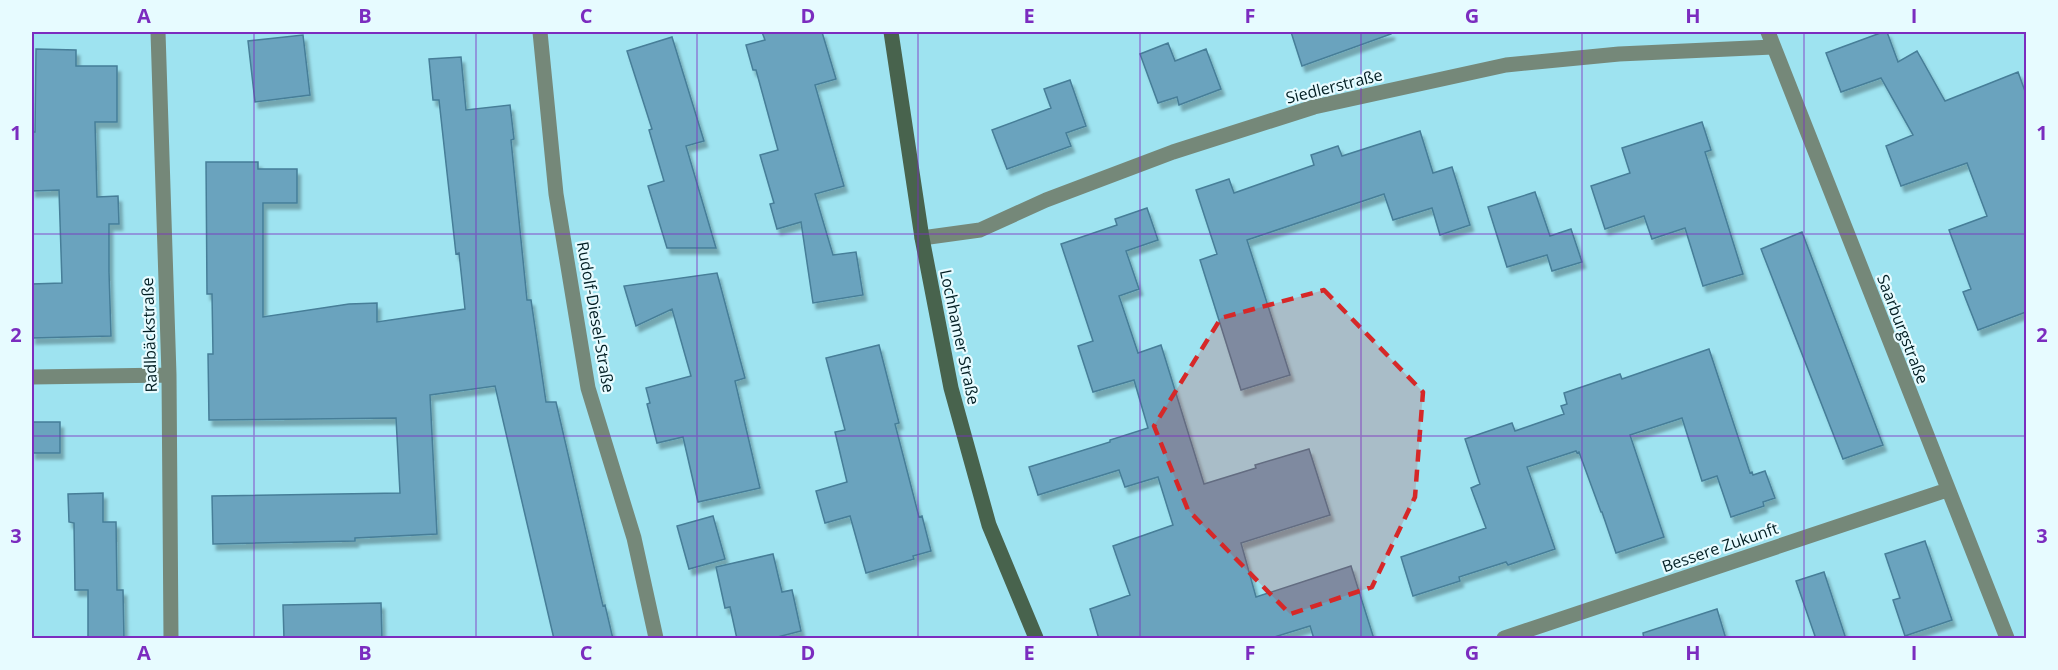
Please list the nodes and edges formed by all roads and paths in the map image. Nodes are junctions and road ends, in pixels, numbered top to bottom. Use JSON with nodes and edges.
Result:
{"nodes":[{"id":1,"x":158,"y":32,"type":"edge"},
{"id":2,"x":540,"y":32,"type":"edge"},
{"id":3,"x":891,"y":32,"type":"edge"},
{"id":4,"x":1767,"y":32,"type":"edge"},
{"id":5,"x":1773,"y":47,"type":"junction"},
{"id":6,"x":922,"y":238,"type":"junction"},
{"id":7,"x":169,"y":375,"type":"junction"},
{"id":8,"x":32,"y":377,"type":"edge"},
{"id":9,"x":1947,"y":489,"type":"junction"},
{"id":10,"x":171,"y":639,"type":"edge"},
{"id":11,"x":656,"y":639,"type":"edge"},
{"id":12,"x":1036,"y":639,"type":"edge"},
{"id":13,"x":1504,"y":639,"type":"edge"},
{"id":14,"x":2007,"y":639,"type":"edge"}],
"edges":[{"from":1,"to":7,"type":"street","name":"Radlbäckstraße"},
{"from":2,"to":11,"type":"street","name":"Rudolf-Diesel-Straße"},
{"from":3,"to":6,"type":"street","name":"Lochhamer Straße"},
{"from":4,"to":5,"type":"street","name":"Saarburgstraße"},
{"from":5,"to":6,"type":"street","name":"Siedlerstraße"},
{"from":5,"to":9,"type":"street","name":"Saarburgstraße"},
{"from":6,"to":12,"type":"street","name":"Lochhamer Straße"},
{"from":7,"to":8,"type":"street"},
{"from":7,"to":10,"type":"street","name":"Radlbäckstraße"},
{"from":9,"to":13,"type":"street","name":"Bessere Zukunft"},
{"from":9,"to":14,"type":"street","name":"Saarburgstraße"}]}
